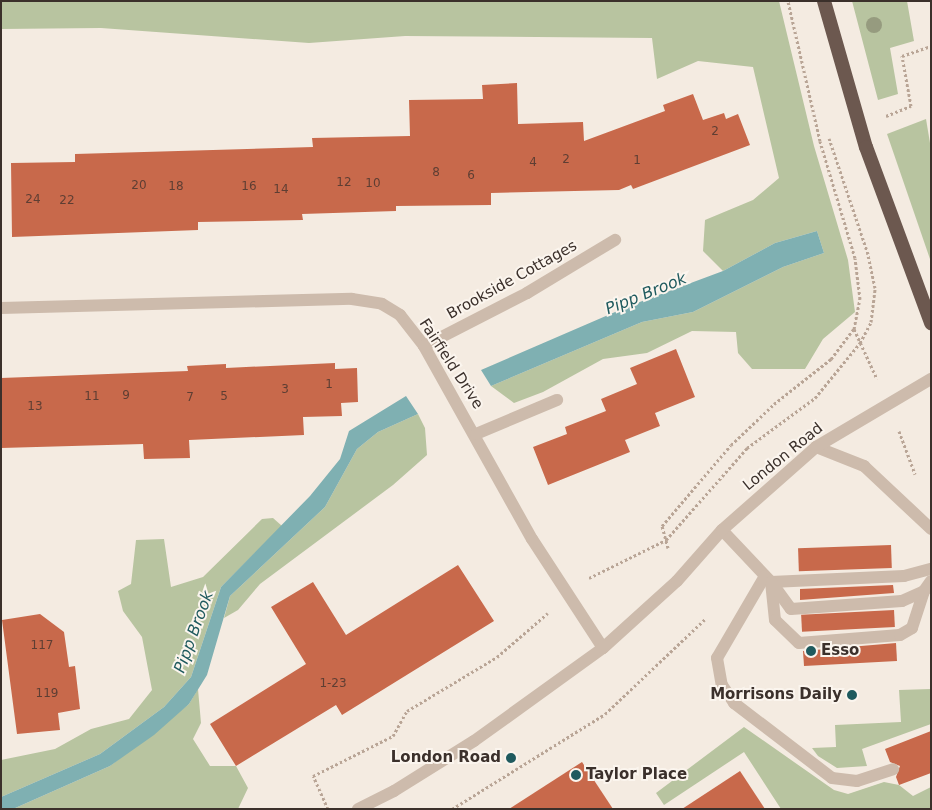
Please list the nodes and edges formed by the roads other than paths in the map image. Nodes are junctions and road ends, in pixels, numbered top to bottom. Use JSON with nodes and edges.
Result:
{"nodes":[{"id":1,"x":824,"y":1,"type":"edge"},
{"id":2,"x":615,"y":240,"type":"dead end"},
{"id":3,"x":1,"y":308,"type":"edge"},
{"id":4,"x":931,"y":323,"type":"edge"},
{"id":5,"x":424,"y":346,"type":"junction"},
{"id":6,"x":931,"y":379,"type":"edge"},
{"id":7,"x":557,"y":400,"type":"dead end"},
{"id":8,"x":476,"y":434,"type":"junction"},
{"id":9,"x":816,"y":447,"type":"junction"},
{"id":10,"x":931,"y":529,"type":"edge"},
{"id":11,"x":722,"y":530,"type":"junction"},
{"id":12,"x":931,"y":569,"type":"edge"},
{"id":13,"x":768,"y":579,"type":"junction"},
{"id":14,"x":927,"y":586,"type":"edge"},
{"id":15,"x":603,"y":648,"type":"junction"},
{"id":16,"x":893,"y":769,"type":"dead end"},
{"id":17,"x":358,"y":809,"type":"edge"}],
"edges":[{"from":1,"to":4,"type":"highway"},
{"from":2,"to":5,"type":"street","name":"Brookside Cottages"},
{"from":3,"to":5,"type":"street","name":"Fairfield Drive"},
{"from":5,"to":8,"type":"street","name":"Fairfield Drive"},
{"from":6,"to":9,"type":"street","name":"London Road"},
{"from":7,"to":8,"type":"street"},
{"from":8,"to":15,"type":"street","name":"Fairfield Drive"},
{"from":9,"to":10,"type":"street"},
{"from":9,"to":11,"type":"street","name":"London Road"},
{"from":11,"to":13,"type":"street"},
{"from":11,"to":15,"type":"street","name":"London Road"},
{"from":12,"to":13,"type":"street"},
{"from":13,"to":14,"type":"street"},
{"from":13,"to":14,"type":"street"},
{"from":13,"to":16,"type":"street"},
{"from":15,"to":17,"type":"street","name":"London Road"}]}
